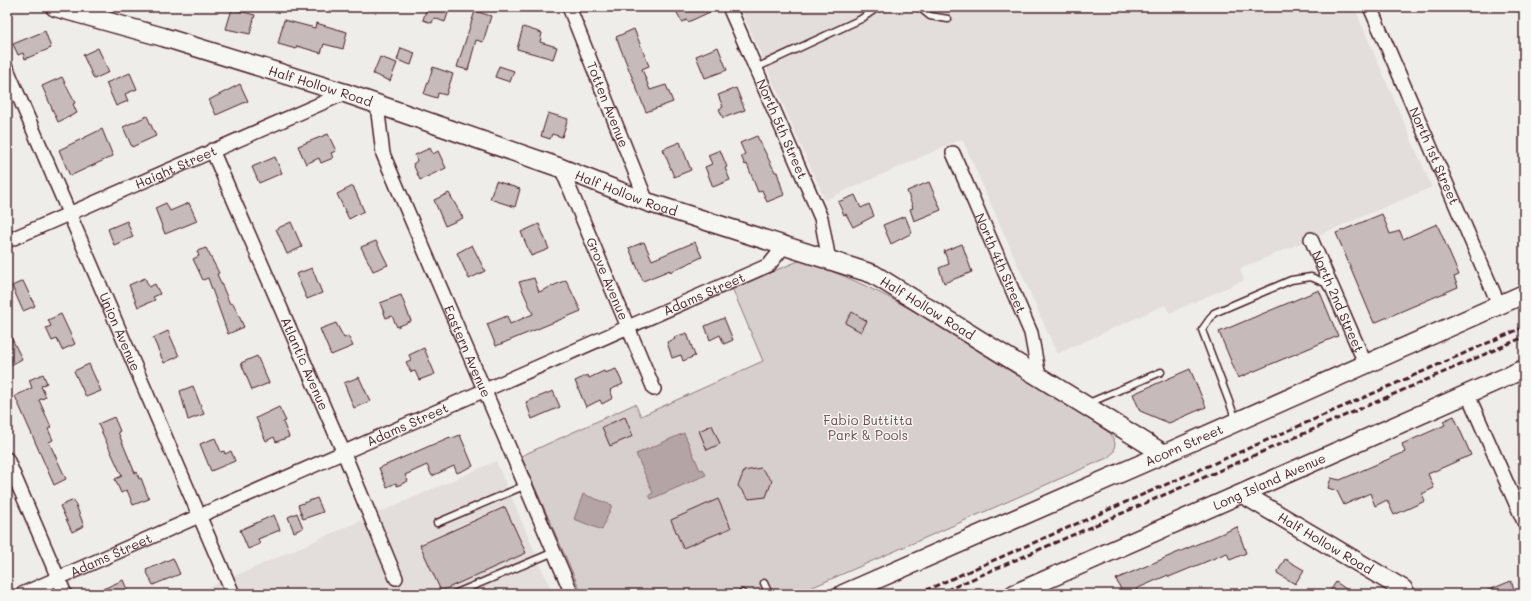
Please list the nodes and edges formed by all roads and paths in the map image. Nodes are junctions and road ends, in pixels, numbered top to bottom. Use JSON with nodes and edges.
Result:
{"nodes":[{"id":1,"x":55,"y":7,"type":"edge"},
{"id":2,"x":569,"y":7,"type":"edge"},
{"id":3,"x":729,"y":7,"type":"edge"},
{"id":4,"x":878,"y":7,"type":"edge"},
{"id":5,"x":919,"y":7,"type":"edge"},
{"id":6,"x":1370,"y":7,"type":"edge"},
{"id":7,"x":948,"y":19,"type":"dead end"},
{"id":8,"x":756,"y":68,"type":"junction"},
{"id":9,"x":7,"y":69,"type":"edge"},
{"id":10,"x":345,"y":93,"type":"junction"},
{"id":11,"x":377,"y":104,"type":"junction"},
{"id":12,"x":212,"y":150,"type":"junction"},
{"id":13,"x":953,"y":153,"type":"dead end"},
{"id":14,"x":561,"y":168,"type":"junction"},
{"id":15,"x":647,"y":202,"type":"junction"},
{"id":16,"x":70,"y":213,"type":"junction"},
{"id":17,"x":1311,"y":239,"type":"dead end"},
{"id":18,"x":7,"y":241,"type":"edge"},
{"id":19,"x":785,"y":245,"type":"junction"},
{"id":20,"x":829,"y":256,"type":"junction"},
{"id":21,"x":1524,"y":294,"type":"edge"},
{"id":22,"x":1499,"y":305,"type":"junction"},
{"id":23,"x":628,"y":328,"type":"junction"},
{"id":24,"x":1362,"y":365,"type":"junction"},
{"id":25,"x":1524,"y":370,"type":"edge"},
{"id":26,"x":1161,"y":372,"type":"dead end"},
{"id":27,"x":1039,"y":377,"type":"junction"},
{"id":28,"x":654,"y":389,"type":"dead end"},
{"id":29,"x":485,"y":390,"type":"junction"},
{"id":30,"x":1468,"y":395,"type":"junction"},
{"id":31,"x":1083,"y":405,"type":"junction"},
{"id":32,"x":1236,"y":421,"type":"junction"},
{"id":33,"x":343,"y":451,"type":"junction"},
{"id":34,"x":1164,"y":454,"type":"junction"},
{"id":35,"x":7,"y":459,"type":"edge"},
{"id":36,"x":526,"y":485,"type":"junction"},
{"id":37,"x":1243,"y":494,"type":"junction"},
{"id":38,"x":200,"y":515,"type":"junction"},
{"id":39,"x":1524,"y":522,"type":"edge"},
{"id":40,"x":437,"y":523,"type":"dead end"},
{"id":41,"x":554,"y":552,"type":"junction"},
{"id":42,"x":59,"y":578,"type":"junction"},
{"id":43,"x":396,"y":578,"type":"dead end"},
{"id":44,"x":764,"y":583,"type":"dead end"},
{"id":45,"x":1042,"y":588,"type":"edge"},
{"id":46,"x":22,"y":594,"type":"edge"},
{"id":47,"x":65,"y":594,"type":"edge"},
{"id":48,"x":233,"y":594,"type":"edge"},
{"id":49,"x":454,"y":594,"type":"edge"},
{"id":50,"x":572,"y":594,"type":"edge"},
{"id":51,"x":769,"y":594,"type":"edge"},
{"id":52,"x":842,"y":594,"type":"edge"},
{"id":53,"x":1014,"y":594,"type":"edge"},
{"id":54,"x":1406,"y":594,"type":"edge"}],
"edges":[{"from":1,"to":10,"type":"street","name":"Half Hollow Road"},
{"from":2,"to":15,"type":"street","name":"Totten Avenue"},
{"from":3,"to":8,"type":"street","name":"North 5th Street"},
{"from":4,"to":8,"type":"lane"},
{"from":5,"to":7,"type":"lane"},
{"from":6,"to":22,"type":"street","name":"North 1st Street"},
{"from":8,"to":20,"type":"street","name":"North 5th Street"},
{"from":9,"to":16,"type":"street","name":"Union Avenue"},
{"from":10,"to":11,"type":"street","name":"Half Hollow Road"},
{"from":10,"to":12,"type":"street","name":"Haight Street"},
{"from":11,"to":14,"type":"street","name":"Half Hollow Road"},
{"from":11,"to":29,"type":"street","name":"Eastern Avenue"},
{"from":12,"to":16,"type":"street","name":"Haight Street"},
{"from":12,"to":33,"type":"street","name":"Atlantic Avenue"},
{"from":13,"to":27,"type":"street","name":"North 4th Street"},
{"from":14,"to":15,"type":"street","name":"Half Hollow Road"},
{"from":14,"to":23,"type":"street","name":"Grove Avenue"},
{"from":15,"to":19,"type":"street","name":"Half Hollow Road"},
{"from":16,"to":18,"type":"street","name":"Haight Street"},
{"from":16,"to":38,"type":"street","name":"Union Avenue"},
{"from":17,"to":24,"type":"street","name":"North 2nd Street"},
{"from":19,"to":20,"type":"street","name":"Half Hollow Road"},
{"from":19,"to":23,"type":"street","name":"Adams Street"},
{"from":20,"to":27,"type":"street","name":"Half Hollow Road"},
{"from":21,"to":22,"type":"street","name":"Acorn Street"},
{"from":22,"to":24,"type":"street","name":"Acorn Street"},
{"from":23,"to":28,"type":"street","name":"Grove Avenue"},
{"from":23,"to":29,"type":"street","name":"Adams Street"},
{"from":24,"to":32,"type":"street","name":"Acorn Street"},
{"from":24,"to":32,"type":"lane"},
{"from":25,"to":30,"type":"street","name":"Long Island Avenue"},
{"from":26,"to":31,"type":"lane"},
{"from":27,"to":31,"type":"street","name":"Half Hollow Road"},
{"from":29,"to":33,"type":"street","name":"Adams Street"},
{"from":29,"to":36,"type":"street","name":"Eastern Avenue"},
{"from":30,"to":37,"type":"street","name":"Long Island Avenue"},
{"from":30,"to":39,"type":"street"},
{"from":31,"to":34,"type":"street","name":"Half Hollow Road"},
{"from":32,"to":34,"type":"street","name":"Acorn Street"},
{"from":33,"to":38,"type":"street","name":"Adams Street"},
{"from":33,"to":43,"type":"street","name":"Atlantic Avenue"},
{"from":34,"to":52,"type":"street","name":"Acorn Street"},
{"from":35,"to":42,"type":"street"},
{"from":36,"to":40,"type":"lane"},
{"from":36,"to":41,"type":"street","name":"Eastern Avenue"},
{"from":37,"to":45,"type":"street","name":"Long Island Avenue"},
{"from":37,"to":54,"type":"street","name":"Half Hollow Road"},
{"from":38,"to":42,"type":"street","name":"Adams Street"},
{"from":38,"to":48,"type":"street","name":"Union Avenue"},
{"from":41,"to":49,"type":"lane"},
{"from":41,"to":50,"type":"street","name":"Eastern Avenue"},
{"from":42,"to":46,"type":"street","name":"Adams Street"},
{"from":42,"to":47,"type":"street"},
{"from":44,"to":51,"type":"lane"},
{"from":45,"to":53,"type":"street","name":"Long Island Avenue"}]}
